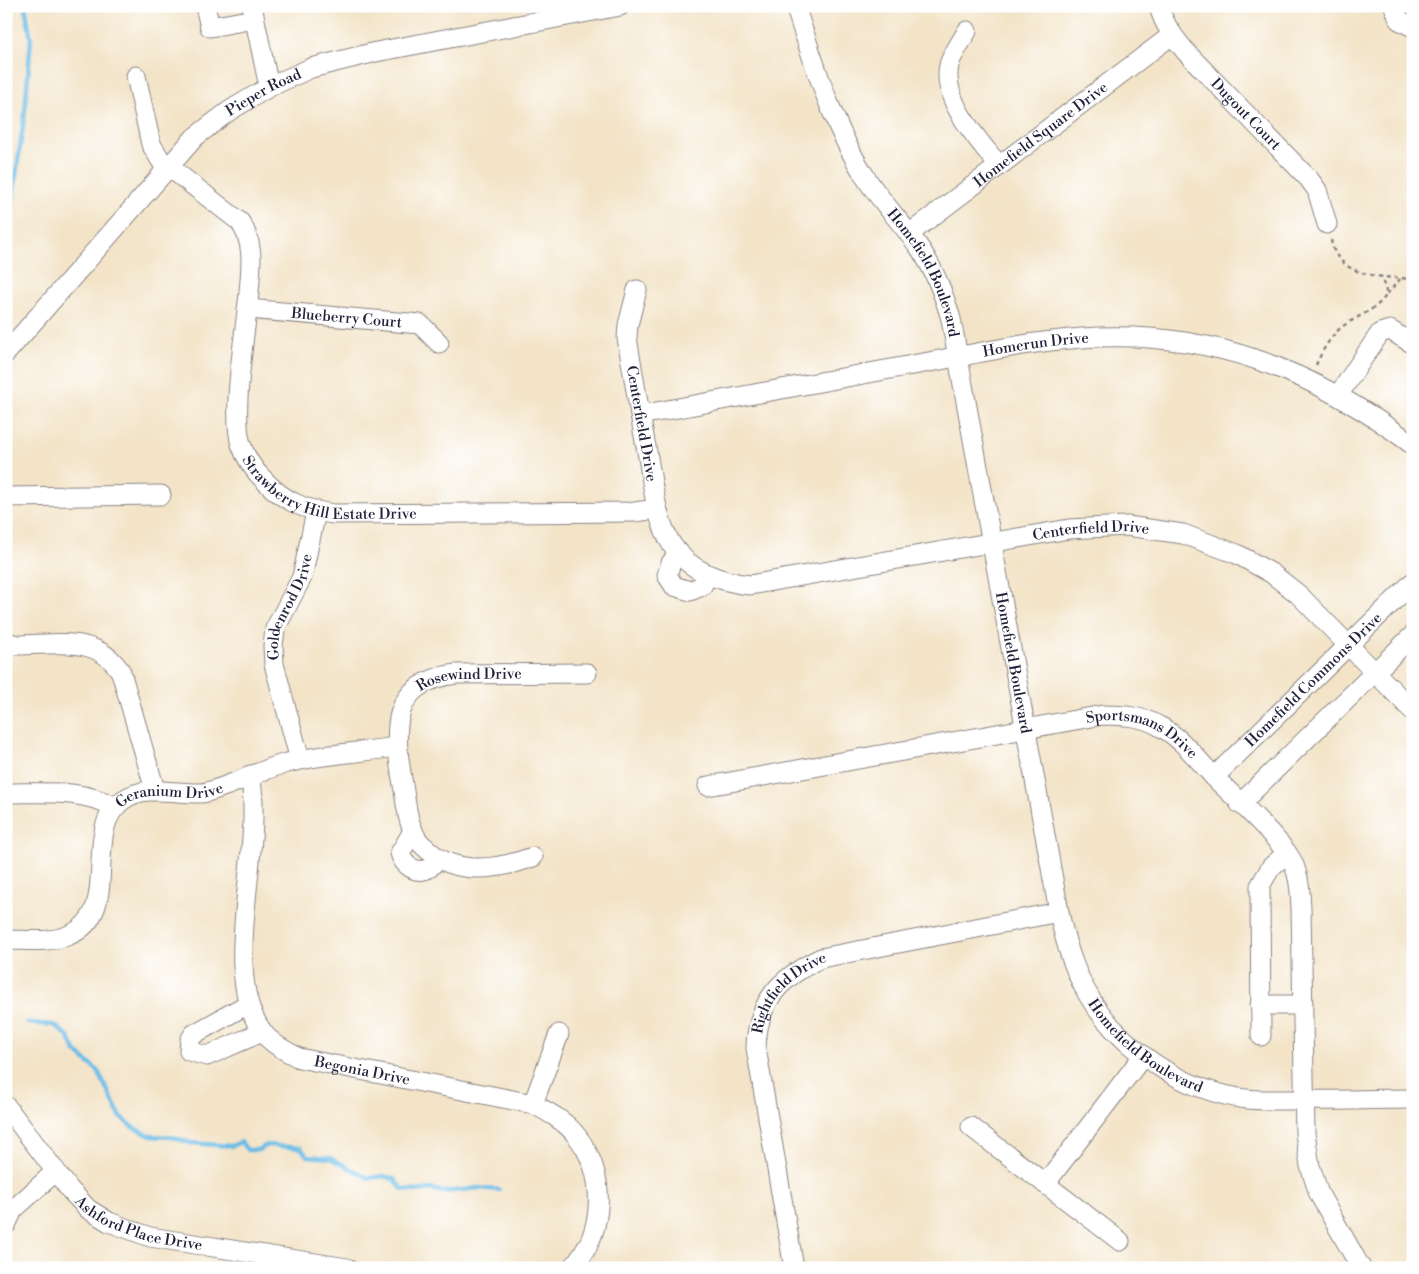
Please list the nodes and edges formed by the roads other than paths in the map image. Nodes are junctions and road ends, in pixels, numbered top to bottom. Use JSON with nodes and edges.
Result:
{"nodes":[{"id":1,"x":205,"y":6,"type":"edge"},
{"id":2,"x":620,"y":6,"type":"edge"},
{"id":3,"x":796,"y":6,"type":"edge"},
{"id":4,"x":1159,"y":6,"type":"edge"},
{"id":5,"x":1394,"y":6,"type":"edge"},
{"id":6,"x":253,"y":12,"type":"edge"},
{"id":7,"x":1413,"y":27,"type":"edge"},
{"id":8,"x":967,"y":31,"type":"dead end"},
{"id":9,"x":1172,"y":35,"type":"junction"},
{"id":10,"x":136,"y":76,"type":"dead end"},
{"id":11,"x":269,"y":87,"type":"junction"},
{"id":12,"x":999,"y":166,"type":"junction"},
{"id":13,"x":167,"y":168,"type":"junction"},
{"id":14,"x":1329,"y":232,"type":"road end"},
{"id":15,"x":909,"y":234,"type":"junction"},
{"id":16,"x":637,"y":290,"type":"dead end"},
{"id":17,"x":247,"y":309,"type":"junction"},
{"id":18,"x":439,"y":343,"type":"dead end"},
{"id":19,"x":1413,"y":344,"type":"edge"},
{"id":20,"x":6,"y":353,"type":"edge"},
{"id":21,"x":958,"y":357,"type":"junction"},
{"id":22,"x":1339,"y":394,"type":"junction"},
{"id":23,"x":640,"y":415,"type":"junction"},
{"id":24,"x":1413,"y":445,"type":"edge"},
{"id":25,"x":161,"y":495,"type":"dead end"},
{"id":26,"x":6,"y":497,"type":"edge"},
{"id":27,"x":657,"y":509,"type":"junction"},
{"id":28,"x":316,"y":512,"type":"junction"},
{"id":29,"x":992,"y":542,"type":"junction"},
{"id":30,"x":679,"y":552,"type":"junction"},
{"id":31,"x":708,"y":575,"type":"junction"},
{"id":32,"x":1413,"y":582,"type":"edge"},
{"id":33,"x":1413,"y":635,"type":"edge"},
{"id":34,"x":6,"y":642,"type":"edge"},
{"id":35,"x":1349,"y":645,"type":"junction"},
{"id":36,"x":1376,"y":672,"type":"junction"},
{"id":37,"x":587,"y":673,"type":"dead end"},
{"id":38,"x":1413,"y":711,"type":"edge"},
{"id":39,"x":1026,"y":728,"type":"junction"},
{"id":40,"x":396,"y":747,"type":"junction"},
{"id":41,"x":300,"y":760,"type":"junction"},
{"id":42,"x":250,"y":776,"type":"junction"},
{"id":43,"x":1214,"y":777,"type":"junction"},
{"id":44,"x":708,"y":786,"type":"dead end"},
{"id":45,"x":155,"y":790,"type":"junction"},
{"id":46,"x":6,"y":793,"type":"edge"},
{"id":47,"x":1240,"y":804,"type":"junction"},
{"id":48,"x":116,"y":807,"type":"junction"},
{"id":49,"x":415,"y":836,"type":"junction"},
{"id":50,"x":1287,"y":853,"type":"junction"},
{"id":51,"x":533,"y":857,"type":"dead end"},
{"id":52,"x":437,"y":859,"type":"junction"},
{"id":53,"x":1059,"y":912,"type":"junction"},
{"id":54,"x":6,"y":940,"type":"edge"},
{"id":55,"x":248,"y":1004,"type":"junction"},
{"id":56,"x":1260,"y":1005,"type":"junction"},
{"id":57,"x":1303,"y":1005,"type":"junction"},
{"id":58,"x":262,"y":1032,"type":"junction"},
{"id":59,"x":560,"y":1034,"type":"dead end"},
{"id":60,"x":1261,"y":1036,"type":"dead end"},
{"id":61,"x":1143,"y":1056,"type":"junction"},
{"id":62,"x":1413,"y":1098,"type":"edge"},
{"id":63,"x":1305,"y":1100,"type":"junction"},
{"id":64,"x":533,"y":1104,"type":"junction"},
{"id":65,"x":6,"y":1106,"type":"edge"},
{"id":66,"x":971,"y":1127,"type":"dead end"},
{"id":67,"x":56,"y":1171,"type":"junction"},
{"id":68,"x":1045,"y":1184,"type":"junction"},
{"id":69,"x":6,"y":1225,"type":"edge"},
{"id":70,"x":1120,"y":1241,"type":"dead end"},
{"id":71,"x":347,"y":1268,"type":"edge"},
{"id":72,"x":572,"y":1268,"type":"edge"},
{"id":73,"x":794,"y":1268,"type":"edge"},
{"id":74,"x":1361,"y":1268,"type":"edge"}],
"edges":[{"from":1,"to":6,"type":"street"},
{"from":2,"to":11,"type":"street","name":"Pieper Road"},
{"from":3,"to":15,"type":"street","name":"Homefield Boulevard"},
{"from":4,"to":9,"type":"street","name":"Dugout Court"},
{"from":5,"to":7,"type":"street"},
{"from":6,"to":11,"type":"street"},
{"from":8,"to":12,"type":"street"},
{"from":9,"to":12,"type":"street","name":"Homefield Square Drive"},
{"from":9,"to":14,"type":"street","name":"Dugout Court"},
{"from":10,"to":13,"type":"street"},
{"from":11,"to":13,"type":"street","name":"Pieper Road"},
{"from":12,"to":15,"type":"street","name":"Homefield Square Drive"},
{"from":13,"to":17,"type":"street","name":"Strawberry Hill Estate Drive"},
{"from":13,"to":20,"type":"street","name":"Pieper Road"},
{"from":15,"to":21,"type":"street","name":"Homefield Boulevard"},
{"from":16,"to":23,"type":"street","name":"Centerfield Drive"},
{"from":17,"to":18,"type":"street","name":"Blueberry Court"},
{"from":17,"to":28,"type":"street","name":"Strawberry Hill Estate Drive"},
{"from":19,"to":22,"type":"street"},
{"from":21,"to":22,"type":"street","name":"Homerun Drive"},
{"from":21,"to":23,"type":"street","name":"Homerun Drive"},
{"from":21,"to":29,"type":"street","name":"Homefield Boulevard"},
{"from":22,"to":24,"type":"street","name":"Homerun Drive"},
{"from":23,"to":27,"type":"street","name":"Centerfield Drive"},
{"from":25,"to":26,"type":"street"},
{"from":27,"to":28,"type":"street","name":"Strawberry Hill Estate Drive"},
{"from":27,"to":30,"type":"street","name":"Centerfield Drive"},
{"from":28,"to":41,"type":"street","name":"Goldenrod Drive"},
{"from":29,"to":31,"type":"street","name":"Centerfield Drive"},
{"from":29,"to":35,"type":"street","name":"Centerfield Drive"},
{"from":29,"to":39,"type":"street","name":"Homefield Boulevard"},
{"from":30,"to":31,"type":"street","name":"Centerfield Drive"},
{"from":30,"to":31,"type":"street"},
{"from":32,"to":35,"type":"street","name":"Homefield Commons Drive"},
{"from":33,"to":36,"type":"street"},
{"from":34,"to":45,"type":"street"},
{"from":35,"to":36,"type":"street","name":"Centerfield Drive"},
{"from":35,"to":43,"type":"street","name":"Homefield Commons Drive"},
{"from":36,"to":38,"type":"street","name":"Centerfield Drive"},
{"from":36,"to":47,"type":"street"},
{"from":37,"to":40,"type":"street","name":"Rosewind Drive"},
{"from":39,"to":43,"type":"street","name":"Sportsmans Drive"},
{"from":39,"to":44,"type":"street","name":"Sportsmans Drive"},
{"from":39,"to":53,"type":"street","name":"Homefield Boulevard"},
{"from":40,"to":41,"type":"street","name":"Geranium Drive"},
{"from":40,"to":49,"type":"street","name":"Rosewind Drive"},
{"from":41,"to":42,"type":"street","name":"Geranium Drive"},
{"from":42,"to":45,"type":"street","name":"Geranium Drive"},
{"from":42,"to":55,"type":"street","name":"Begonia Drive"},
{"from":43,"to":47,"type":"street","name":"Sportsmans Drive"},
{"from":45,"to":48,"type":"street","name":"Geranium Drive"},
{"from":46,"to":48,"type":"street"},
{"from":47,"to":50,"type":"street","name":"Sportsmans Drive"},
{"from":48,"to":54,"type":"street","name":"Geranium Drive"},
{"from":49,"to":52,"type":"street"},
{"from":49,"to":52,"type":"street"},
{"from":50,"to":56,"type":"street"},
{"from":50,"to":57,"type":"street","name":"Sportsmans Drive"},
{"from":51,"to":52,"type":"street"},
{"from":53,"to":61,"type":"street","name":"Homefield Boulevard"},
{"from":53,"to":73,"type":"street","name":"Rightfield Drive"},
{"from":55,"to":58,"type":"street","name":"Begonia Drive"},
{"from":55,"to":58,"type":"street"},
{"from":56,"to":57,"type":"street"},
{"from":56,"to":60,"type":"street"},
{"from":57,"to":63,"type":"street","name":"Sportsmans Drive"},
{"from":58,"to":64,"type":"street","name":"Begonia Drive"},
{"from":59,"to":64,"type":"street"},
{"from":61,"to":63,"type":"street","name":"Homefield Boulevard"},
{"from":61,"to":68,"type":"street"},
{"from":62,"to":63,"type":"street","name":"Homefield Boulevard"},
{"from":63,"to":74,"type":"street","name":"Sportsmans Drive"},
{"from":64,"to":72,"type":"street","name":"Begonia Drive"},
{"from":65,"to":67,"type":"street","name":"Ashford Place Drive"},
{"from":66,"to":68,"type":"street"},
{"from":67,"to":69,"type":"street"},
{"from":67,"to":71,"type":"street","name":"Ashford Place Drive"},
{"from":68,"to":70,"type":"street"}]}
